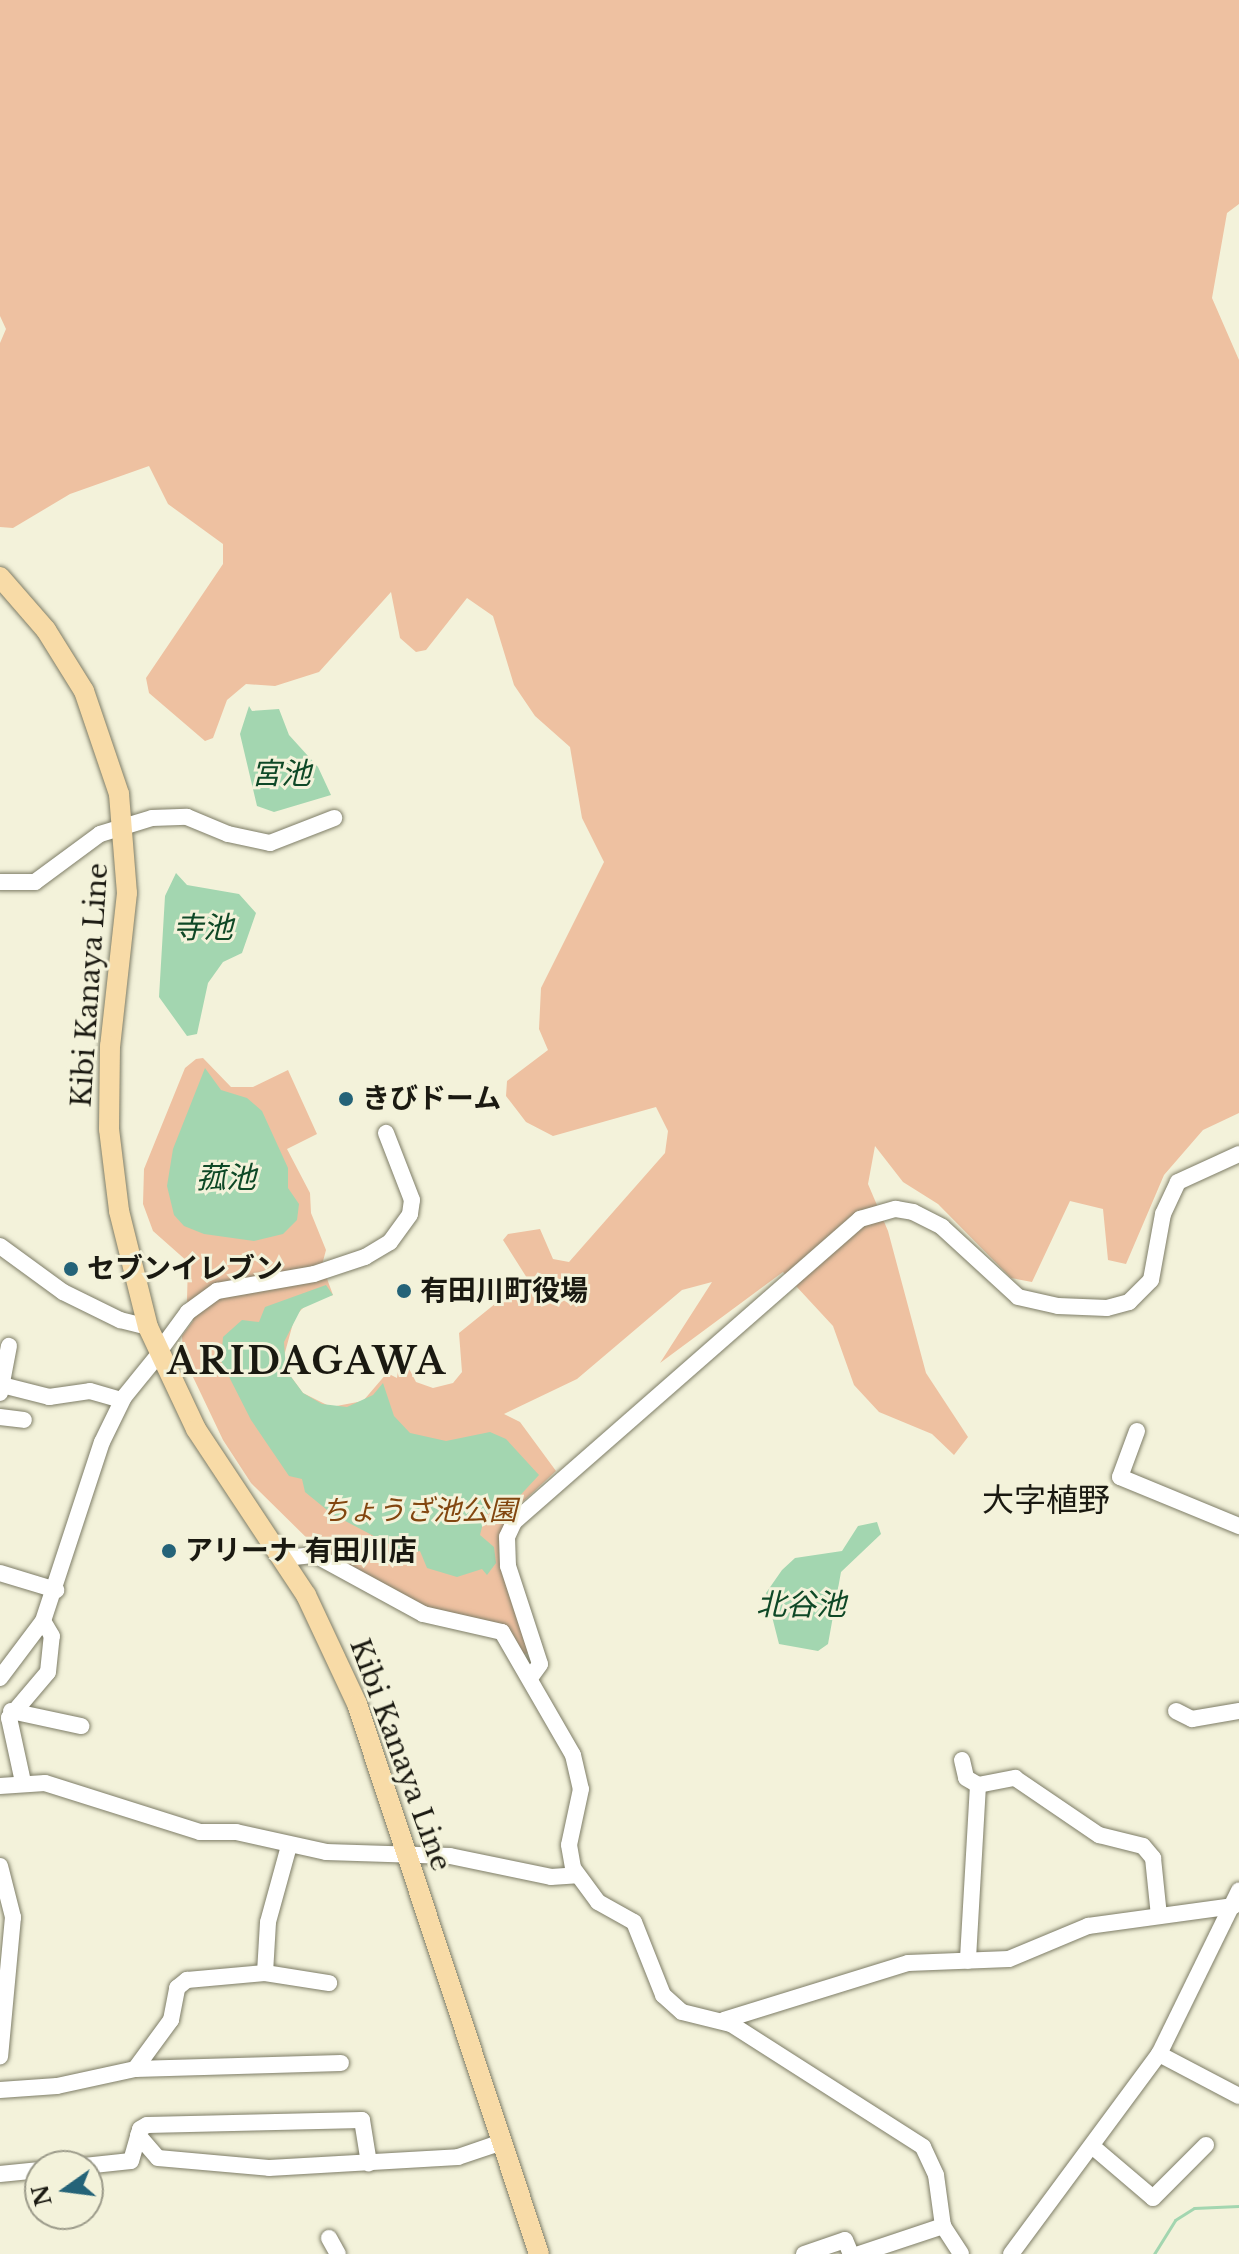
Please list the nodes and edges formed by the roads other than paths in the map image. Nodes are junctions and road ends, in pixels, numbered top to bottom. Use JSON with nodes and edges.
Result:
{"nodes":[{"id":1,"x":3,"y":587,"type":"edge"},
{"id":2,"x":334,"y":818,"type":"dead end"},
{"id":3,"x":125,"y":828,"type":"junction"},
{"id":4,"x":0,"y":882,"type":"edge"},
{"id":5,"x":386,"y":1133,"type":"dead end"},
{"id":6,"x":1239,"y":1154,"type":"edge"},
{"id":7,"x":0,"y":1246,"type":"edge"},
{"id":8,"x":148,"y":1327,"type":"junction"},
{"id":9,"x":9,"y":1346,"type":"dead end"},
{"id":10,"x":159,"y":1353,"type":"junction"},
{"id":11,"x":1,"y":1385,"type":"edge"},
{"id":12,"x":122,"y":1400,"type":"junction"},
{"id":13,"x":0,"y":1417,"type":"edge"},
{"id":14,"x":24,"y":1420,"type":"dead end"},
{"id":15,"x":1137,"y":1431,"type":"dead end"},
{"id":16,"x":1239,"y":1526,"type":"edge"},
{"id":17,"x":285,"y":1558,"type":"junction"},
{"id":18,"x":0,"y":1573,"type":"edge"},
{"id":19,"x":56,"y":1590,"type":"junction"},
{"id":20,"x":43,"y":1621,"type":"junction"},
{"id":21,"x":0,"y":1678,"type":"edge"},
{"id":22,"x":530,"y":1678,"type":"junction"},
{"id":23,"x":11,"y":1711,"type":"junction"},
{"id":24,"x":1176,"y":1711,"type":"dead end"},
{"id":25,"x":1239,"y":1711,"type":"edge"},
{"id":26,"x":81,"y":1726,"type":"dead end"},
{"id":27,"x":962,"y":1760,"type":"dead end"},
{"id":28,"x":23,"y":1782,"type":"junction"},
{"id":29,"x":978,"y":1785,"type":"junction"},
{"id":30,"x":0,"y":1786,"type":"edge"},
{"id":31,"x":289,"y":1846,"type":"junction"},
{"id":32,"x":407,"y":1855,"type":"junction"},
{"id":33,"x":0,"y":1866,"type":"edge"},
{"id":34,"x":577,"y":1875,"type":"junction"},
{"id":35,"x":1235,"y":1908,"type":"edge"},
{"id":36,"x":1159,"y":1916,"type":"junction"},
{"id":37,"x":968,"y":1961,"type":"junction"},
{"id":38,"x":265,"y":1973,"type":"junction"},
{"id":39,"x":329,"y":1983,"type":"dead end"},
{"id":40,"x":724,"y":2020,"type":"junction"},
{"id":41,"x":1159,"y":2054,"type":"junction"},
{"id":42,"x":0,"y":2056,"type":"edge"},
{"id":43,"x":341,"y":2063,"type":"dead end"},
{"id":44,"x":135,"y":2069,"type":"junction"},
{"id":45,"x":0,"y":2090,"type":"edge"},
{"id":46,"x":1239,"y":2096,"type":"edge"},
{"id":47,"x":138,"y":2135,"type":"junction"},
{"id":48,"x":502,"y":2142,"type":"junction"},
{"id":49,"x":1206,"y":2145,"type":"dead end"},
{"id":50,"x":1092,"y":2146,"type":"junction"},
{"id":51,"x":369,"y":2163,"type":"junction"},
{"id":52,"x":104,"y":2164,"type":"edge"},
{"id":53,"x":24,"y":2172,"type":"edge"},
{"id":54,"x":0,"y":2174,"type":"edge"},
{"id":55,"x":943,"y":2226,"type":"junction"},
{"id":56,"x":329,"y":2238,"type":"dead end"},
{"id":57,"x":869,"y":2253,"type":"edge"},
{"id":58,"x":338,"y":2254,"type":"edge"},
{"id":59,"x":539,"y":2254,"type":"edge"},
{"id":60,"x":804,"y":2254,"type":"edge"},
{"id":61,"x":851,"y":2254,"type":"edge"},
{"id":62,"x":961,"y":2254,"type":"edge"},
{"id":63,"x":1011,"y":2254,"type":"edge"}],
"edges":[{"from":1,"to":3,"type":"main road","name":"Kibi Kanaya Line"},
{"from":2,"to":3,"type":"street"},
{"from":3,"to":4,"type":"street"},
{"from":3,"to":8,"type":"main road","name":"Kibi Kanaya Line"},
{"from":5,"to":10,"type":"street"},
{"from":6,"to":22,"type":"street"},
{"from":7,"to":8,"type":"street"},
{"from":8,"to":10,"type":"main road","name":"Kibi Kanaya Line"},
{"from":9,"to":11,"type":"street"},
{"from":10,"to":12,"type":"street"},
{"from":10,"to":17,"type":"main road","name":"Kibi Kanaya Line"},
{"from":11,"to":12,"type":"street"},
{"from":12,"to":19,"type":"street"},
{"from":13,"to":14,"type":"street"},
{"from":15,"to":16,"type":"street"},
{"from":17,"to":22,"type":"street"},
{"from":17,"to":32,"type":"main road","name":"Kibi Kanaya Line"},
{"from":18,"to":19,"type":"street"},
{"from":19,"to":20,"type":"street"},
{"from":20,"to":21,"type":"street"},
{"from":20,"to":23,"type":"street"},
{"from":22,"to":34,"type":"street"},
{"from":23,"to":26,"type":"street"},
{"from":23,"to":28,"type":"street"},
{"from":24,"to":25,"type":"street"},
{"from":27,"to":29,"type":"street"},
{"from":28,"to":30,"type":"street"},
{"from":28,"to":31,"type":"street"},
{"from":29,"to":36,"type":"street"},
{"from":29,"to":37,"type":"street"},
{"from":31,"to":32,"type":"street"},
{"from":31,"to":38,"type":"street"},
{"from":32,"to":34,"type":"street"},
{"from":32,"to":48,"type":"main road","name":"Kibi Kanaya Line"},
{"from":33,"to":42,"type":"street"},
{"from":34,"to":40,"type":"street"},
{"from":35,"to":36,"type":"street"},
{"from":35,"to":41,"type":"street"},
{"from":36,"to":37,"type":"street"},
{"from":37,"to":40,"type":"street"},
{"from":38,"to":39,"type":"street"},
{"from":38,"to":44,"type":"street"},
{"from":40,"to":55,"type":"street"},
{"from":41,"to":46,"type":"street"},
{"from":41,"to":50,"type":"street"},
{"from":43,"to":44,"type":"street"},
{"from":44,"to":45,"type":"street"},
{"from":47,"to":51,"type":"street"},
{"from":47,"to":51,"type":"street"},
{"from":47,"to":52,"type":"street"},
{"from":48,"to":51,"type":"street"},
{"from":48,"to":59,"type":"main road","name":"Kibi Kanaya Line"},
{"from":49,"to":50,"type":"street"},
{"from":50,"to":63,"type":"street"},
{"from":53,"to":54,"type":"street"},
{"from":55,"to":57,"type":"street"},
{"from":55,"to":62,"type":"street"},
{"from":56,"to":58,"type":"street"},
{"from":60,"to":61,"type":"street"}]}
